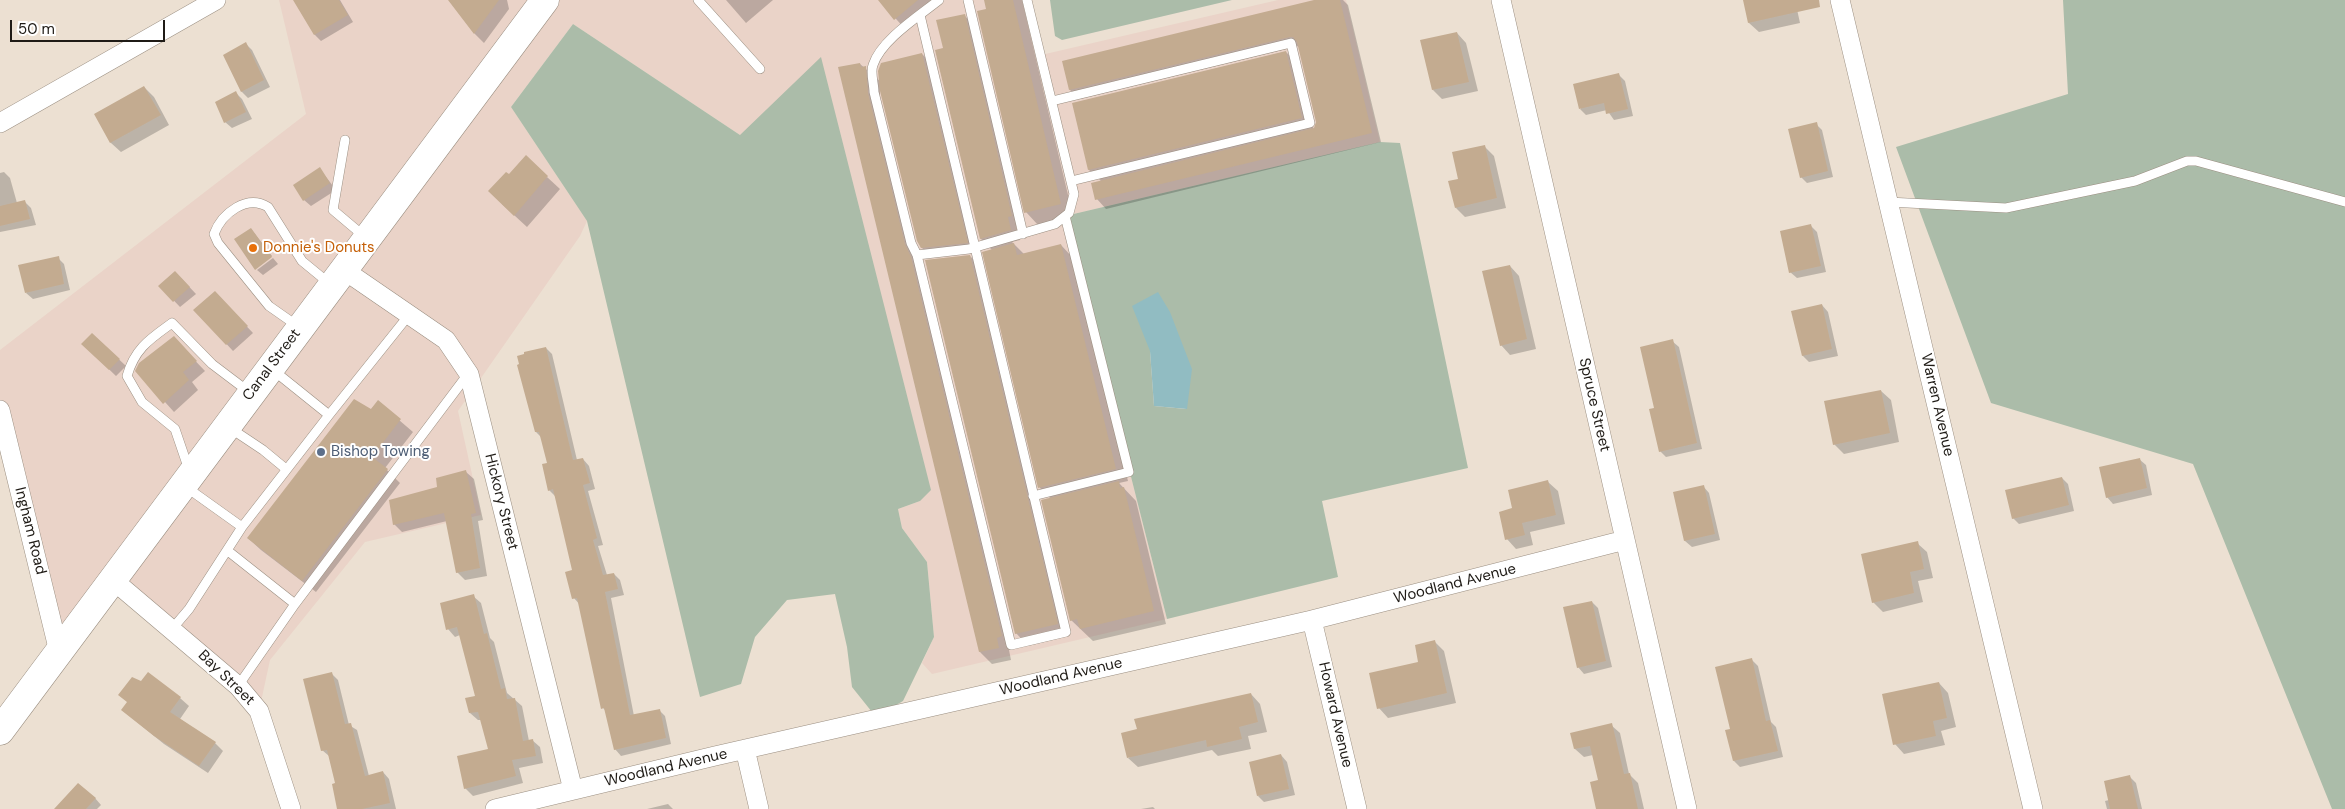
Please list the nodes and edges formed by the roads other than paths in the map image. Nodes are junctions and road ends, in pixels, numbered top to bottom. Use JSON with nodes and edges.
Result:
{"nodes":[{"id":1,"x":216,"y":0,"type":"edge"},
{"id":2,"x":698,"y":0,"type":"edge"},
{"id":3,"x":940,"y":0,"type":"edge"},
{"id":4,"x":968,"y":0,"type":"edge"},
{"id":5,"x":1027,"y":0,"type":"edge"},
{"id":6,"x":1502,"y":0,"type":"edge"},
{"id":7,"x":1840,"y":0,"type":"edge"},
{"id":8,"x":539,"y":3,"type":"edge"},
{"id":9,"x":920,"y":15,"type":"junction"},
{"id":10,"x":760,"y":69,"type":"dead end"},
{"id":11,"x":1052,"y":101,"type":"junction"},
{"id":12,"x":0,"y":123,"type":"edge"},
{"id":13,"x":344,"y":140,"type":"dead end"},
{"id":14,"x":1071,"y":181,"type":"junction"},
{"id":15,"x":1888,"y":202,"type":"junction"},
{"id":16,"x":2345,"y":202,"type":"edge"},
{"id":17,"x":1065,"y":216,"type":"junction"},
{"id":18,"x":1023,"y":234,"type":"junction"},
{"id":19,"x":367,"y":239,"type":"junction"},
{"id":20,"x":974,"y":247,"type":"junction"},
{"id":21,"x":917,"y":255,"type":"junction"},
{"id":22,"x":338,"y":278,"type":"junction"},
{"id":23,"x":409,"y":315,"type":"junction"},
{"id":24,"x":300,"y":328,"type":"junction"},
{"id":25,"x":271,"y":368,"type":"junction"},
{"id":26,"x":469,"y":374,"type":"junction"},
{"id":27,"x":252,"y":393,"type":"junction"},
{"id":28,"x":0,"y":410,"type":"edge"},
{"id":29,"x":329,"y":415,"type":"junction"},
{"id":30,"x":227,"y":426,"type":"junction"},
{"id":31,"x":286,"y":469,"type":"junction"},
{"id":32,"x":187,"y":480,"type":"junction"},
{"id":33,"x":1033,"y":496,"type":"junction"},
{"id":34,"x":242,"y":528,"type":"junction"},
{"id":35,"x":1625,"y":540,"type":"junction"},
{"id":36,"x":228,"y":551,"type":"junction"},
{"id":37,"x":113,"y":580,"type":"junction"},
{"id":38,"x":296,"y":604,"type":"junction"},
{"id":39,"x":1312,"y":620,"type":"junction"},
{"id":40,"x":172,"y":629,"type":"junction"},
{"id":41,"x":59,"y":652,"type":"junction"},
{"id":42,"x":238,"y":686,"type":"junction"},
{"id":43,"x":0,"y":731,"type":"edge"},
{"id":44,"x":745,"y":749,"type":"junction"},
{"id":45,"x":574,"y":790,"type":"junction"},
{"id":46,"x":291,"y":809,"type":"edge"},
{"id":47,"x":494,"y":809,"type":"edge"},
{"id":48,"x":759,"y":809,"type":"edge"},
{"id":49,"x":1357,"y":809,"type":"edge"},
{"id":50,"x":1687,"y":809,"type":"edge"},
{"id":51,"x":2033,"y":809,"type":"edge"}],
"edges":[{"from":1,"to":12,"type":"street"},
{"from":2,"to":10,"type":"lane"},
{"from":3,"to":9,"type":"lane"},
{"from":4,"to":18,"type":"lane"},
{"from":5,"to":11,"type":"lane"},
{"from":6,"to":35,"type":"street","name":"Spruce Street"},
{"from":7,"to":15,"type":"street","name":"Warren Avenue"},
{"from":8,"to":19,"type":"main road","name":"Canal Street"},
{"from":9,"to":20,"type":"lane"},
{"from":9,"to":21,"type":"lane"},
{"from":11,"to":14,"type":"lane"},
{"from":11,"to":14,"type":"lane"},
{"from":13,"to":19,"type":"lane"},
{"from":14,"to":17,"type":"lane"},
{"from":15,"to":16,"type":"lane"},
{"from":15,"to":51,"type":"street","name":"Warren Avenue"},
{"from":17,"to":18,"type":"lane"},
{"from":17,"to":33,"type":"lane"},
{"from":18,"to":20,"type":"lane"},
{"from":19,"to":22,"type":"main road","name":"Canal Street"},
{"from":20,"to":21,"type":"lane"},
{"from":20,"to":33,"type":"lane"},
{"from":21,"to":33,"type":"lane"},
{"from":22,"to":23,"type":"street","name":"Hickory Street"},
{"from":22,"to":24,"type":"main road","name":"Canal Street"},
{"from":22,"to":24,"type":"lane"},
{"from":23,"to":26,"type":"street","name":"Hickory Street"},
{"from":23,"to":29,"type":"lane"},
{"from":24,"to":25,"type":"main road","name":"Canal Street"},
{"from":25,"to":27,"type":"main road","name":"Canal Street"},
{"from":25,"to":29,"type":"lane"},
{"from":26,"to":38,"type":"lane"},
{"from":26,"to":45,"type":"street","name":"Hickory Street"},
{"from":27,"to":30,"type":"main road","name":"Canal Street"},
{"from":27,"to":32,"type":"lane"},
{"from":28,"to":41,"type":"street","name":"Ingham Road"},
{"from":29,"to":31,"type":"lane"},
{"from":30,"to":31,"type":"lane"},
{"from":30,"to":32,"type":"main road","name":"Canal Street"},
{"from":31,"to":34,"type":"lane"},
{"from":32,"to":34,"type":"lane"},
{"from":32,"to":37,"type":"main road","name":"Canal Street"},
{"from":34,"to":36,"type":"lane"},
{"from":35,"to":39,"type":"street","name":"Woodland Avenue"},
{"from":35,"to":50,"type":"street","name":"Spruce Street"},
{"from":36,"to":38,"type":"lane"},
{"from":36,"to":40,"type":"lane"},
{"from":37,"to":40,"type":"street","name":"Bay Street"},
{"from":37,"to":41,"type":"main road","name":"Canal Street"},
{"from":38,"to":42,"type":"lane"},
{"from":39,"to":44,"type":"street","name":"Woodland Avenue"},
{"from":39,"to":49,"type":"street","name":"Howard Avenue"},
{"from":40,"to":42,"type":"street","name":"Bay Street"},
{"from":41,"to":43,"type":"main road","name":"Canal Street"},
{"from":42,"to":46,"type":"street","name":"Bay Street"},
{"from":44,"to":45,"type":"street","name":"Woodland Avenue"},
{"from":44,"to":48,"type":"street"},
{"from":45,"to":47,"type":"street","name":"Woodland Avenue"}]}
